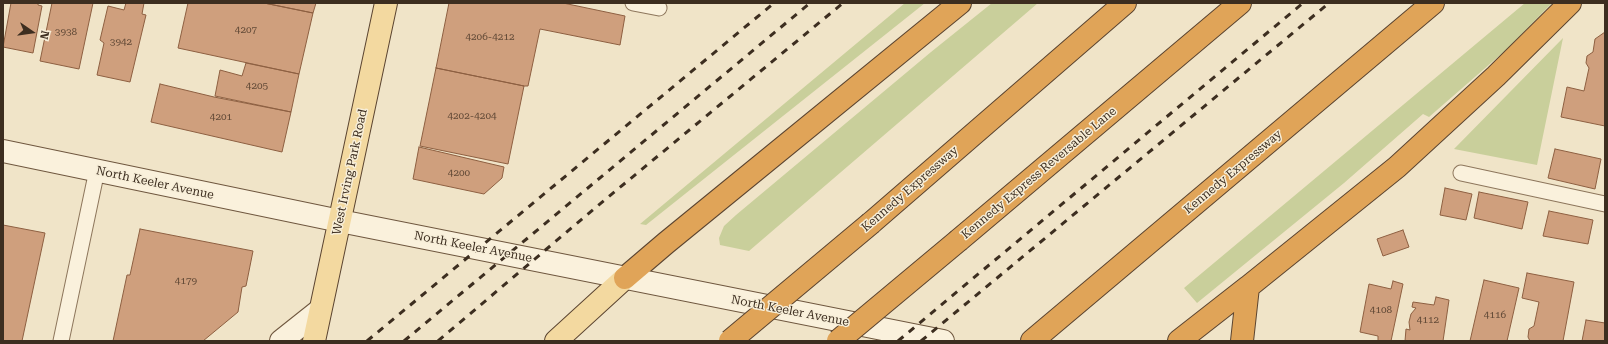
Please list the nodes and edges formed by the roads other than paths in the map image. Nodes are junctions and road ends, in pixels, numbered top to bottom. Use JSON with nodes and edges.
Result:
{"nodes":[{"id":1,"x":386,"y":3,"type":"edge"},
{"id":2,"x":633,"y":3,"type":"edge"},
{"id":3,"x":960,"y":3,"type":"edge"},
{"id":4,"x":1125,"y":3,"type":"edge"},
{"id":5,"x":1240,"y":3,"type":"edge"},
{"id":6,"x":1433,"y":3,"type":"edge"},
{"id":7,"x":1570,"y":3,"type":"edge"},
{"id":8,"x":659,"y":8,"type":"dead end"},
{"id":9,"x":3,"y":151,"type":"edge"},
{"id":10,"x":98,"y":170,"type":"junction"},
{"id":11,"x":1461,"y":173,"type":"dead end"},
{"id":12,"x":1605,"y":204,"type":"edge"},
{"id":13,"x":340,"y":221,"type":"junction"},
{"id":14,"x":625,"y":278,"type":"junction"},
{"id":15,"x":1248,"y":286,"type":"junction"},
{"id":16,"x":320,"y":310,"type":"junction"},
{"id":17,"x":61,"y":341,"type":"edge"},
{"id":18,"x":282,"y":341,"type":"edge"},
{"id":19,"x":314,"y":341,"type":"edge"},
{"id":20,"x":556,"y":341,"type":"edge"},
{"id":21,"x":730,"y":341,"type":"edge"},
{"id":22,"x":838,"y":341,"type":"edge"},
{"id":23,"x":943,"y":341,"type":"edge"},
{"id":24,"x":1032,"y":341,"type":"edge"},
{"id":25,"x":1179,"y":341,"type":"edge"},
{"id":26,"x":1242,"y":341,"type":"edge"}],
"edges":[{"from":1,"to":13,"type":"main road","name":"West Irving Park Road"},
{"from":2,"to":8,"type":"lane"},
{"from":3,"to":14,"type":"highway"},
{"from":4,"to":21,"type":"highway","name":"Kennedy Expressway","bridge":true},
{"from":5,"to":22,"type":"highway","name":"Kennedy Express Reversable Lane","bridge":true},
{"from":6,"to":24,"type":"highway","name":"Kennedy Expressway"},
{"from":7,"to":15,"type":"highway"},
{"from":9,"to":10,"type":"street","name":"North Keeler Avenue"},
{"from":10,"to":13,"type":"street","name":"North Keeler Avenue"},
{"from":10,"to":17,"type":"lane"},
{"from":11,"to":12,"type":"lane"},
{"from":13,"to":14,"type":"street","name":"North Keeler Avenue"},
{"from":13,"to":16,"type":"main road","name":"West Irving Park Road"},
{"from":14,"to":20,"type":"main road"},
{"from":14,"to":23,"type":"street","name":"North Keeler Avenue"},
{"from":15,"to":25,"type":"highway"},
{"from":15,"to":26,"type":"highway"},
{"from":16,"to":18,"type":"street"},
{"from":16,"to":19,"type":"main road","name":"West Irving Park Road"}]}
